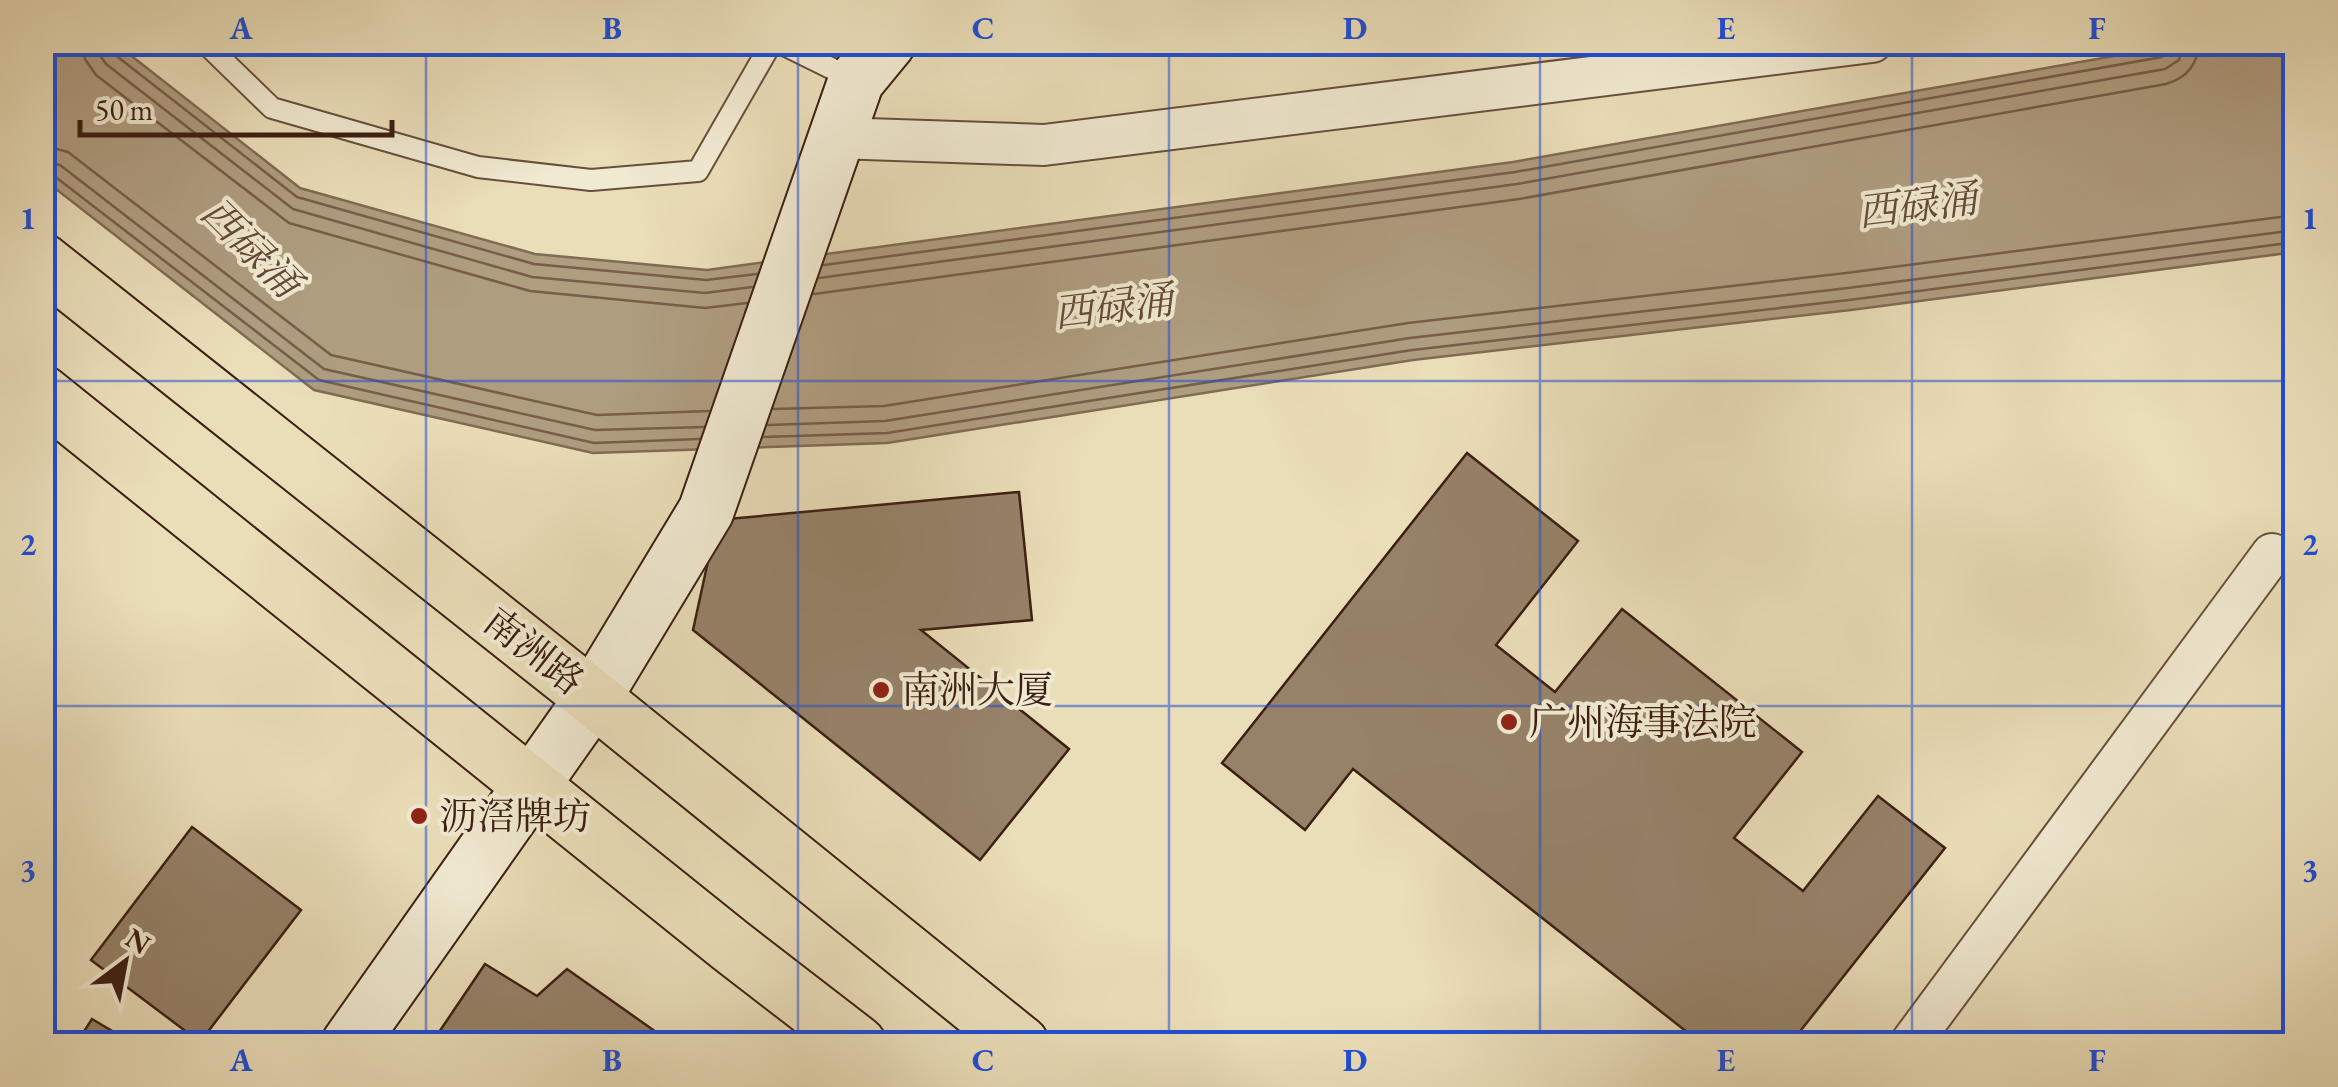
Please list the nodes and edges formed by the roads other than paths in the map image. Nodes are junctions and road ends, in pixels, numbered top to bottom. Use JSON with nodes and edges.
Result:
{"nodes":[{"id":1,"x":204,"y":42,"type":"edge"},
{"id":2,"x":775,"y":42,"type":"edge"},
{"id":3,"x":1872,"y":42,"type":"edge"},
{"id":4,"x":872,"y":62,"type":"edge"},
{"id":5,"x":836,"y":138,"type":"junction"},
{"id":6,"x":42,"y":262,"type":"edge"},
{"id":7,"x":42,"y":393,"type":"edge"},
{"id":8,"x":2272,"y":554,"type":"dead end"},
{"id":9,"x":593,"y":698,"type":"junction"},
{"id":10,"x":532,"y":787,"type":"junction"},
{"id":11,"x":349,"y":1044,"type":"edge"},
{"id":12,"x":858,"y":1044,"type":"edge"},
{"id":13,"x":1021,"y":1044,"type":"edge"},
{"id":14,"x":1910,"y":1044,"type":"edge"}],
"edges":[{"from":1,"to":2,"type":"lane"},
{"from":2,"to":4,"type":"lane"},
{"from":3,"to":5,"type":"street"},
{"from":4,"to":5,"type":"street"},
{"from":5,"to":9,"type":"street"},
{"from":6,"to":9,"type":"main road","name":"南洲路"},
{"from":7,"to":10,"type":"main road"},
{"from":8,"to":14,"type":"street"},
{"from":9,"to":10,"type":"street"},
{"from":9,"to":13,"type":"main road","name":"南洲路"},
{"from":10,"to":11,"type":"street"},
{"from":10,"to":12,"type":"main road"}]}
